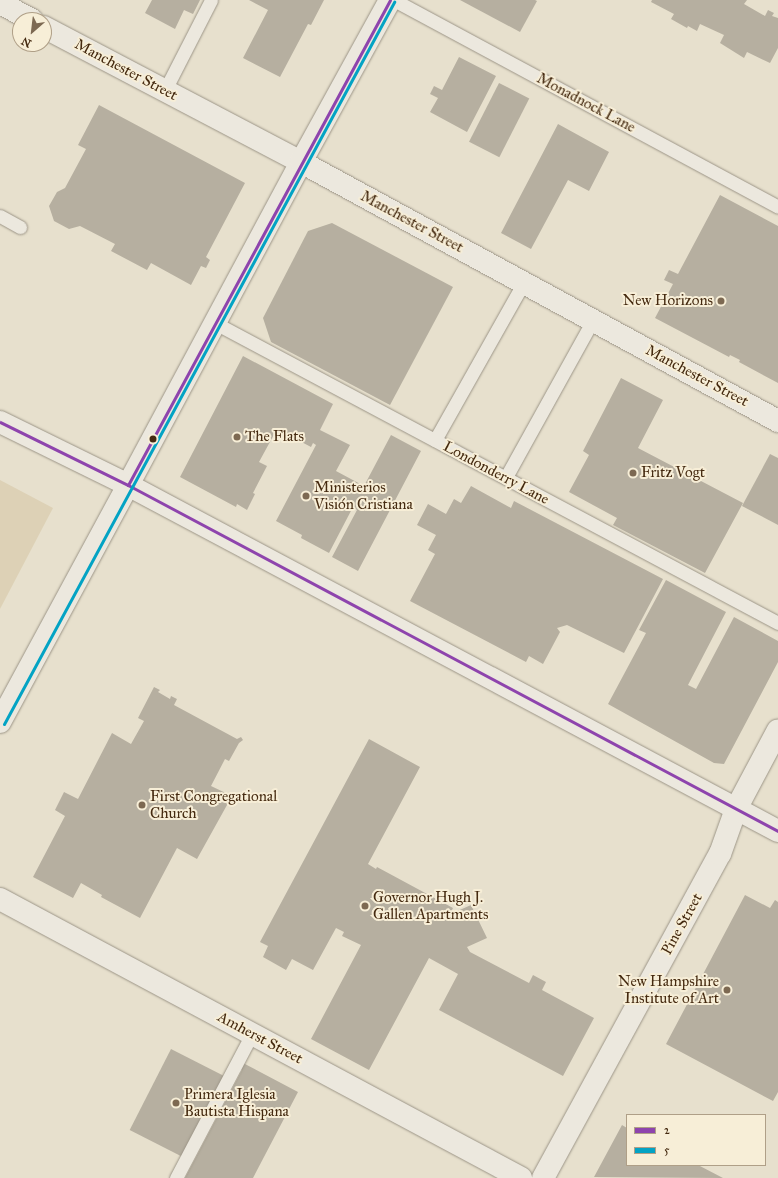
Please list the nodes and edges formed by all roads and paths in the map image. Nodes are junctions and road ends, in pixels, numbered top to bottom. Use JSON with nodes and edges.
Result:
{"nodes":[{"id":1,"x":211,"y":0,"type":"edge"},
{"id":2,"x":390,"y":0,"type":"edge"},
{"id":3,"x":394,"y":0,"type":"edge"},
{"id":4,"x":0,"y":3,"type":"edge"},
{"id":5,"x":17,"y":12,"type":"edge"},
{"id":6,"x":52,"y":31,"type":"edge"},
{"id":7,"x":165,"y":90,"type":"junction"},
{"id":8,"x":301,"y":162,"type":"junction"},
{"id":9,"x":778,"y":207,"type":"edge"},
{"id":10,"x":0,"y":216,"type":"edge"},
{"id":11,"x":20,"y":227,"type":"dead end"},
{"id":12,"x":524,"y":282,"type":"junction"},
{"id":13,"x":592,"y":320,"type":"junction"},
{"id":14,"x":214,"y":323,"type":"junction"},
{"id":15,"x":778,"y":421,"type":"edge"},
{"id":16,"x":0,"y":422,"type":"edge"},
{"id":17,"x":435,"y":440,"type":"junction"},
{"id":18,"x":506,"y":477,"type":"junction"},
{"id":19,"x":128,"y":485,"type":"junction"},
{"id":20,"x":778,"y":623,"type":"edge"},
{"id":21,"x":0,"y":722,"type":"edge"},
{"id":22,"x":778,"y":730,"type":"edge"},
{"id":23,"x":736,"y":809,"type":"junction"},
{"id":24,"x":778,"y":832,"type":"edge"},
{"id":25,"x":0,"y":899,"type":"edge"},
{"id":26,"x":252,"y":1034,"type":"junction"},
{"id":27,"x":176,"y":1178,"type":"edge"},
{"id":28,"x":521,"y":1178,"type":"edge"},
{"id":29,"x":543,"y":1178,"type":"edge"}],
"edges":[{"from":1,"to":7,"type":"lane"},
{"from":2,"to":8,"type":"street"},
{"from":3,"to":9,"type":"lane","name":"Monadnock Lane"},
{"from":4,"to":5,"type":"street"},
{"from":6,"to":7,"type":"street","name":"Manchester Street"},
{"from":7,"to":8,"type":"street","name":"Manchester Street"},
{"from":8,"to":12,"type":"street","name":"Manchester Street"},
{"from":8,"to":14,"type":"street"},
{"from":10,"to":11,"type":"lane"},
{"from":12,"to":13,"type":"street","name":"Manchester Street"},
{"from":12,"to":17,"type":"lane"},
{"from":13,"to":15,"type":"street","name":"Manchester Street"},
{"from":13,"to":18,"type":"lane"},
{"from":14,"to":17,"type":"lane","name":"Londonderry Lane"},
{"from":14,"to":19,"type":"street"},
{"from":16,"to":19,"type":"street"},
{"from":17,"to":18,"type":"lane","name":"Londonderry Lane"},
{"from":18,"to":20,"type":"lane","name":"Londonderry Lane"},
{"from":19,"to":21,"type":"street"},
{"from":19,"to":23,"type":"street"},
{"from":22,"to":23,"type":"street","name":"Pine Street"},
{"from":23,"to":24,"type":"street"},
{"from":23,"to":29,"type":"street","name":"Pine Street"},
{"from":25,"to":26,"type":"street","name":"Amherst Street"},
{"from":26,"to":27,"type":"lane"},
{"from":26,"to":28,"type":"street","name":"Amherst Street"}]}
